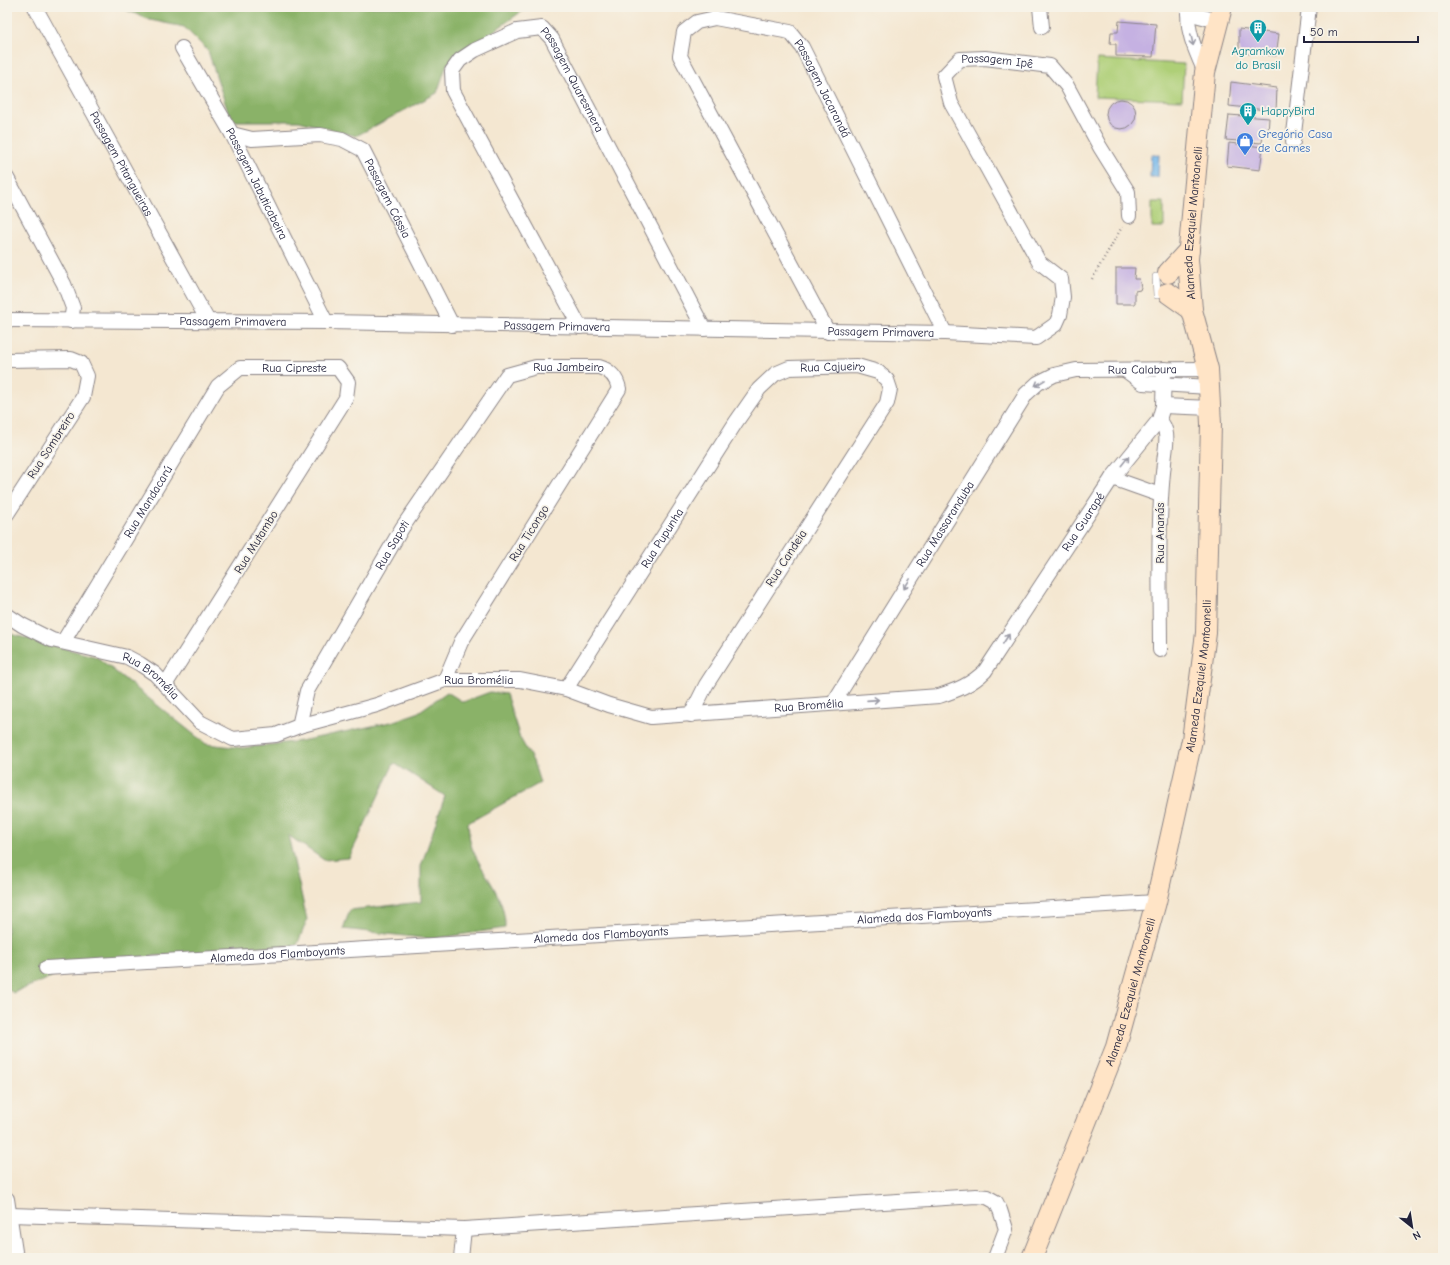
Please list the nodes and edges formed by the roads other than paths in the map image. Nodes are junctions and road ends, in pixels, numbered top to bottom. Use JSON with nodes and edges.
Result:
{"nodes":[{"id":1,"x":34,"y":7,"type":"edge"},
{"id":2,"x":1040,"y":7,"type":"edge"},
{"id":3,"x":1309,"y":7,"type":"edge"},
{"id":4,"x":1189,"y":10,"type":"edge"},
{"id":5,"x":1220,"y":14,"type":"edge"},
{"id":6,"x":1042,"y":28,"type":"dead end"},
{"id":7,"x":182,"y":48,"type":"dead end"},
{"id":8,"x":1205,"y":72,"type":"junction"},
{"id":9,"x":232,"y":134,"type":"junction"},
{"id":10,"x":1293,"y":142,"type":"dead end"},
{"id":11,"x":7,"y":178,"type":"edge"},
{"id":12,"x":1129,"y":216,"type":"road end"},
{"id":13,"x":1189,"y":250,"type":"junction"},
{"id":14,"x":1162,"y":275,"type":"joint"},
{"id":15,"x":1061,"y":279,"type":"joint"},
{"id":16,"x":1162,"y":294,"type":"joint"},
{"id":17,"x":1192,"y":310,"type":"junction"},
{"id":18,"x":7,"y":320,"type":"edge"},
{"id":19,"x":71,"y":321,"type":"junction"},
{"id":20,"x":208,"y":321,"type":"junction"},
{"id":21,"x":326,"y":322,"type":"junction"},
{"id":22,"x":452,"y":325,"type":"junction"},
{"id":23,"x":580,"y":327,"type":"junction"},
{"id":24,"x":704,"y":329,"type":"junction"},
{"id":25,"x":828,"y":332,"type":"junction"},
{"id":26,"x":945,"y":333,"type":"junction"},
{"id":27,"x":7,"y":360,"type":"edge"},
{"id":28,"x":240,"y":368,"type":"joint"},
{"id":29,"x":1076,"y":370,"type":"joint"},
{"id":30,"x":1125,"y":370,"type":"junction"},
{"id":31,"x":1164,"y":370,"type":"junction"},
{"id":32,"x":507,"y":375,"type":"joint"},
{"id":33,"x":1208,"y":378,"type":"junction"},
{"id":34,"x":1164,"y":385,"type":"junction"},
{"id":35,"x":619,"y":389,"type":"joint"},
{"id":36,"x":760,"y":389,"type":"joint"},
{"id":37,"x":346,"y":398,"type":"joint"},
{"id":38,"x":887,"y":403,"type":"joint"},
{"id":39,"x":1211,"y":408,"type":"junction"},
{"id":40,"x":1161,"y":413,"type":"junction"},
{"id":41,"x":1112,"y":478,"type":"junction"},
{"id":42,"x":1160,"y":494,"type":"junction"},
{"id":43,"x":7,"y":514,"type":"edge"},
{"id":44,"x":7,"y":614,"type":"edge"},
{"id":45,"x":63,"y":642,"type":"junction"},
{"id":46,"x":1160,"y":650,"type":"dead end"},
{"id":47,"x":985,"y":671,"type":"joint"},
{"id":48,"x":445,"y":680,"type":"junction"},
{"id":49,"x":165,"y":685,"type":"junction"},
{"id":50,"x":566,"y":688,"type":"junction"},
{"id":51,"x":834,"y":702,"type":"junction"},
{"id":52,"x":691,"y":715,"type":"junction"},
{"id":53,"x":299,"y":726,"type":"junction"},
{"id":54,"x":1156,"y":902,"type":"junction"},
{"id":55,"x":46,"y":968,"type":"dead end"},
{"id":56,"x":7,"y":1199,"type":"edge"},
{"id":57,"x":10,"y":1215,"type":"junction"},
{"id":58,"x":464,"y":1229,"type":"junction"},
{"id":59,"x":16,"y":1258,"type":"edge"},
{"id":60,"x":461,"y":1258,"type":"edge"},
{"id":61,"x":995,"y":1258,"type":"edge"},
{"id":62,"x":1032,"y":1258,"type":"edge"}],
"edges":[{"from":1,"to":20,"type":"street","name":"Passagem Pitangueiras"},
{"from":2,"to":6,"type":"street"},
{"from":3,"to":10,"type":"street"},
{"from":4,"to":5,"type":"street"},
{"from":4,"to":8,"type":"street","name":"Alameda Ezequiel Mantoanelli","one_way":true},
{"from":5,"to":8,"type":"main road","name":"Alameda Ezequiel Mantoanelli"},
{"from":7,"to":9,"type":"street","name":"Passagem Jabuticabeira"},
{"from":8,"to":13,"type":"main road","name":"Alameda Ezequiel Mantoanelli"},
{"from":9,"to":21,"type":"street","name":"Passagem Jabuticabeira"},
{"from":9,"to":22,"type":"street","name":"Passagem Cássia"},
{"from":11,"to":19,"type":"street"},
{"from":12,"to":15,"type":"street","name":"Passagem Ipê"},
{"from":13,"to":14,"type":"main road"},
{"from":13,"to":17,"type":"main road","name":"Alameda Ezequiel Mantoanelli"},
{"from":14,"to":16,"type":"lane"},
{"from":15,"to":26,"type":"street","name":"Passagem Primavera"},
{"from":16,"to":17,"type":"main road"},
{"from":17,"to":33,"type":"main road","name":"Alameda Ezequiel Mantoanelli"},
{"from":18,"to":19,"type":"street","name":"Passagem Primavera"},
{"from":19,"to":20,"type":"street","name":"Passagem Primavera"},
{"from":20,"to":21,"type":"street","name":"Passagem Primavera"},
{"from":21,"to":22,"type":"street","name":"Passagem Primavera"},
{"from":22,"to":23,"type":"street","name":"Passagem Primavera"},
{"from":23,"to":24,"type":"street","name":"Passagem Primavera"},
{"from":23,"to":24,"type":"street","name":"Passagem Quaresmera"},
{"from":24,"to":25,"type":"street","name":"Passagem Primavera"},
{"from":25,"to":26,"type":"street","name":"Passagem Primavera"},
{"from":25,"to":26,"type":"street","name":"Passagem Jacarandá"},
{"from":27,"to":43,"type":"street","name":"Rua Sombreiro"},
{"from":28,"to":37,"type":"street","name":"Rua Cipreste"},
{"from":28,"to":45,"type":"street","name":"Rua Mandacarú"},
{"from":29,"to":30,"type":"street","name":"Rua Calabura"},
{"from":29,"to":51,"type":"street","name":"Rua Massaranduba","one_way":true},
{"from":30,"to":31,"type":"street","name":"Rua Calabura"},
{"from":30,"to":34,"type":"street"},
{"from":31,"to":33,"type":"street","name":"Rua Calabura"},
{"from":31,"to":34,"type":"street"},
{"from":32,"to":35,"type":"street","name":"Rua Jambeiro"},
{"from":32,"to":53,"type":"street","name":"Rua Sapoti"},
{"from":33,"to":34,"type":"street"},
{"from":33,"to":39,"type":"main road","name":"Alameda Ezequiel Mantoanelli"},
{"from":34,"to":40,"type":"street"},
{"from":35,"to":48,"type":"street","name":"Rua Ticongo"},
{"from":36,"to":38,"type":"street","name":"Rua Cajueiro"},
{"from":36,"to":50,"type":"street","name":"Rua Pupunha"},
{"from":37,"to":49,"type":"street","name":"Rua Mutambo"},
{"from":38,"to":52,"type":"street","name":"Rua Candeia"},
{"from":39,"to":40,"type":"street"},
{"from":39,"to":54,"type":"main road","name":"Alameda Ezequiel Mantoanelli"},
{"from":41,"to":40,"type":"street","name":"Rua Guarapé","one_way":true},
{"from":40,"to":42,"type":"street","name":"Rua Ananás"},
{"from":41,"to":42,"type":"street"},
{"from":47,"to":41,"type":"street","name":"Rua Guarapé","one_way":true},
{"from":42,"to":46,"type":"street","name":"Rua Ananás"},
{"from":44,"to":45,"type":"street","name":"Rua Bromélia"},
{"from":45,"to":49,"type":"street","name":"Rua Bromélia"},
{"from":51,"to":47,"type":"street","name":"Rua Bromélia","one_way":true},
{"from":48,"to":50,"type":"street","name":"Rua Bromélia"},
{"from":48,"to":53,"type":"street","name":"Rua Bromélia"},
{"from":49,"to":53,"type":"street","name":"Rua Bromélia"},
{"from":50,"to":52,"type":"street","name":"Rua Bromélia"},
{"from":51,"to":52,"type":"street","name":"Rua Bromélia"},
{"from":54,"to":55,"type":"street","name":"Alameda dos Flamboyants"},
{"from":54,"to":62,"type":"main road","name":"Alameda Ezequiel Mantoanelli"},
{"from":56,"to":57,"type":"street"},
{"from":57,"to":58,"type":"street"},
{"from":57,"to":59,"type":"street"},
{"from":58,"to":60,"type":"street"},
{"from":58,"to":61,"type":"street"}]}
